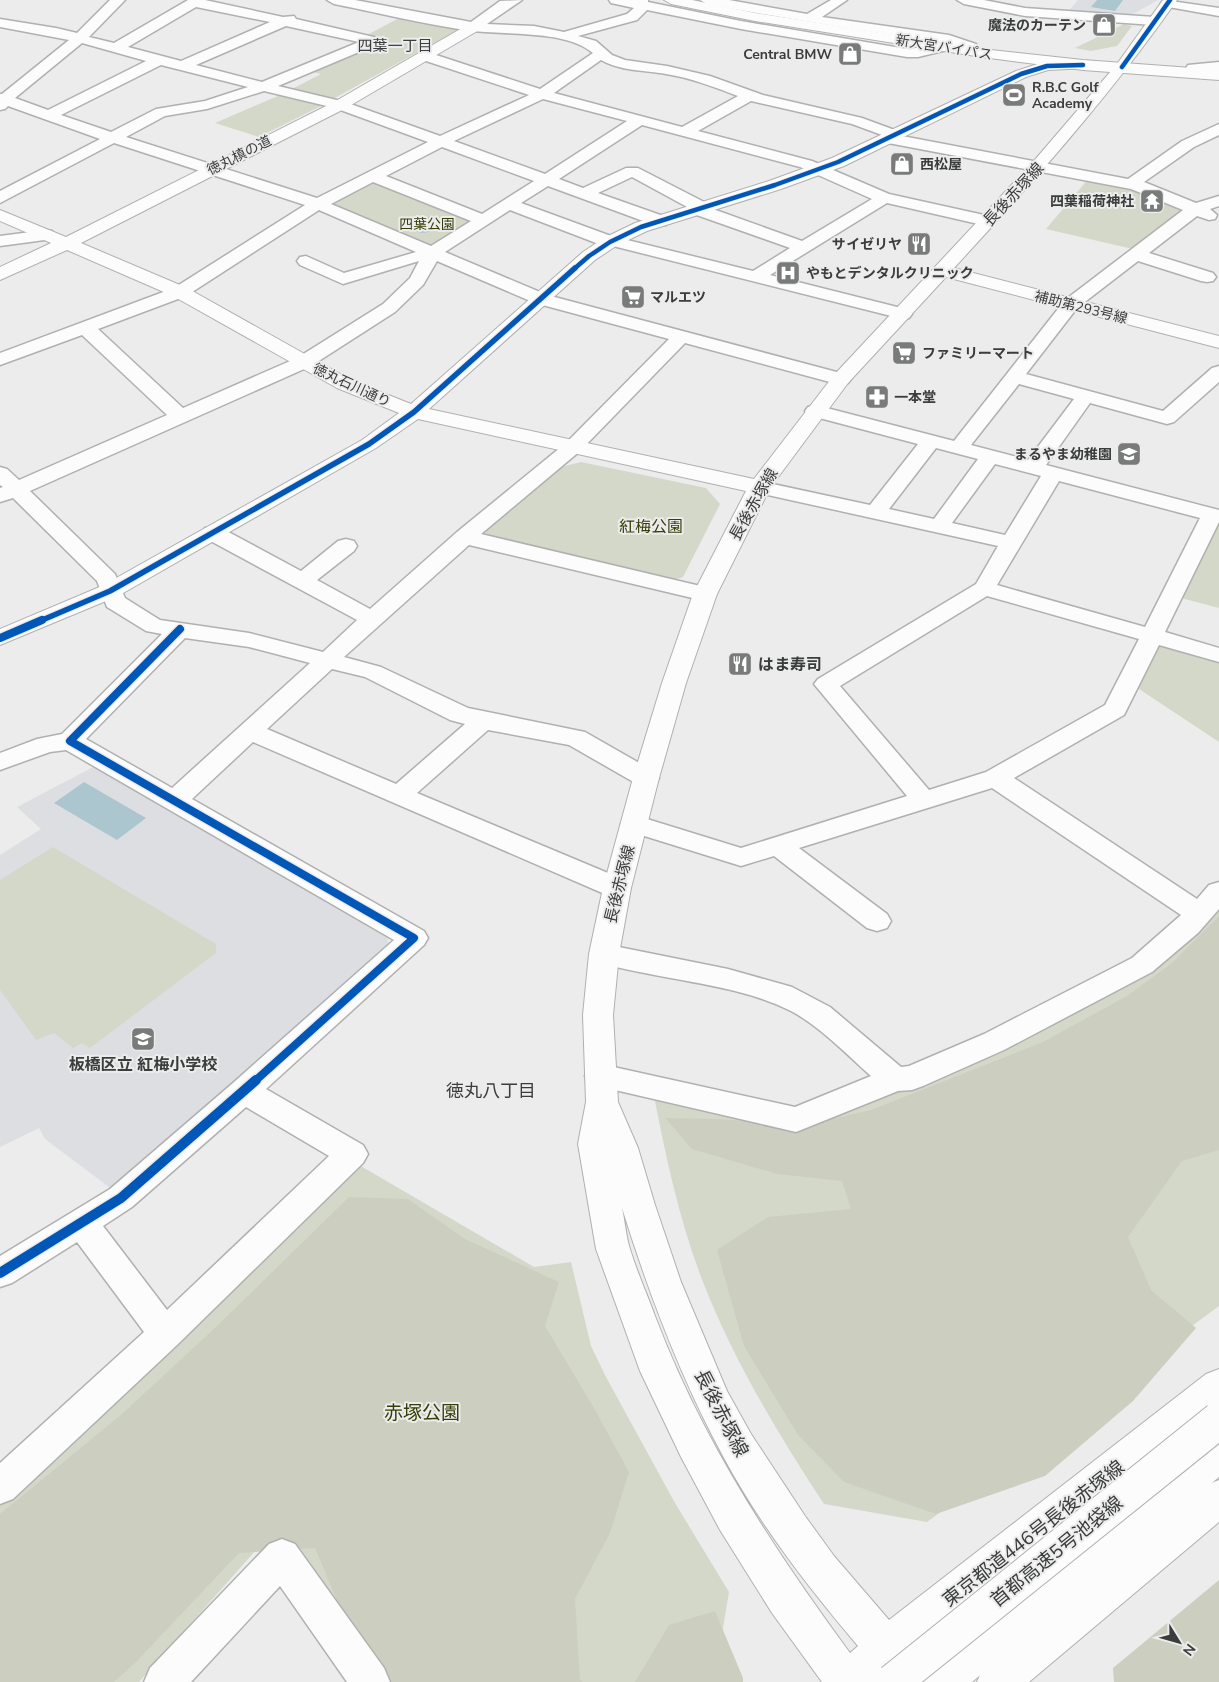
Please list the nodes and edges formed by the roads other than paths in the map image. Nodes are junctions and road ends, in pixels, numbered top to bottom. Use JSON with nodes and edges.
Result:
{"nodes":[{"id":1,"x":118,"y":0,"type":"edge"},
{"id":2,"x":515,"y":0,"type":"edge"},
{"id":3,"x":616,"y":0,"type":"edge"},
{"id":4,"x":671,"y":0,"type":"edge"},
{"id":5,"x":684,"y":0,"type":"edge"},
{"id":6,"x":706,"y":0,"type":"edge"},
{"id":7,"x":840,"y":0,"type":"edge"},
{"id":8,"x":196,"y":1,"type":"edge"},
{"id":9,"x":331,"y":1,"type":"edge"},
{"id":10,"x":975,"y":1,"type":"edge"},
{"id":11,"x":1169,"y":1,"type":"edge"},
{"id":12,"x":641,"y":3,"type":"edge"},
{"id":13,"x":432,"y":7,"type":"dead end"},
{"id":14,"x":309,"y":11,"type":"dead end"},
{"id":15,"x":1219,"y":12,"type":"edge"},
{"id":16,"x":401,"y":13,"type":"junction"},
{"id":17,"x":809,"y":19,"type":"junction"},
{"id":18,"x":284,"y":21,"type":"junction"},
{"id":19,"x":440,"y":21,"type":"junction"},
{"id":20,"x":1154,"y":21,"type":"junction"},
{"id":21,"x":0,"y":23,"type":"edge"},
{"id":22,"x":474,"y":28,"type":"junction"},
{"id":23,"x":564,"y":36,"type":"junction"},
{"id":24,"x":358,"y":37,"type":"junction"},
{"id":25,"x":79,"y":39,"type":"junction"},
{"id":26,"x":942,"y":47,"type":"junction"},
{"id":27,"x":971,"y":47,"type":"junction"},
{"id":28,"x":115,"y":49,"type":"junction"},
{"id":29,"x":600,"y":54,"type":"junction"},
{"id":30,"x":425,"y":56,"type":"junction"},
{"id":31,"x":1007,"y":56,"type":"junction"},
{"id":32,"x":159,"y":60,"type":"junction"},
{"id":33,"x":1083,"y":65,"type":"junction"},
{"id":34,"x":1123,"y":65,"type":"junction"},
{"id":35,"x":182,"y":66,"type":"junction"},
{"id":36,"x":1219,"y":68,"type":"edge"},
{"id":37,"x":1021,"y":74,"type":"junction"},
{"id":38,"x":1219,"y":75,"type":"edge"},
{"id":39,"x":262,"y":86,"type":"junction"},
{"id":40,"x":542,"y":94,"type":"junction"},
{"id":41,"x":750,"y":95,"type":"junction"},
{"id":42,"x":2,"y":101,"type":"edge"},
{"id":43,"x":340,"y":105,"type":"junction"},
{"id":44,"x":49,"y":115,"type":"junction"},
{"id":45,"x":640,"y":120,"type":"junction"},
{"id":46,"x":1219,"y":129,"type":"edge"},
{"id":47,"x":684,"y":132,"type":"junction"},
{"id":48,"x":892,"y":136,"type":"junction"},
{"id":49,"x":113,"y":138,"type":"junction"},
{"id":50,"x":442,"y":141,"type":"junction"},
{"id":51,"x":1039,"y":166,"type":"junction"},
{"id":52,"x":210,"y":170,"type":"junction"},
{"id":53,"x":818,"y":170,"type":"junction"},
{"id":54,"x":372,"y":176,"type":"junction"},
{"id":55,"x":546,"y":180,"type":"junction"},
{"id":56,"x":1131,"y":184,"type":"junction"},
{"id":57,"x":585,"y":193,"type":"junction"},
{"id":58,"x":0,"y":198,"type":"edge"},
{"id":59,"x":884,"y":198,"type":"junction"},
{"id":60,"x":1219,"y":201,"type":"edge"},
{"id":61,"x":318,"y":204,"type":"junction"},
{"id":62,"x":508,"y":204,"type":"junction"},
{"id":63,"x":699,"y":208,"type":"junction"},
{"id":64,"x":1195,"y":209,"type":"junction"},
{"id":65,"x":0,"y":215,"type":"edge"},
{"id":66,"x":483,"y":220,"type":"junction"},
{"id":67,"x":1219,"y":220,"type":"edge"},
{"id":68,"x":660,"y":221,"type":"junction"},
{"id":69,"x":987,"y":221,"type":"junction"},
{"id":70,"x":46,"y":234,"type":"junction"},
{"id":71,"x":0,"y":241,"type":"edge"},
{"id":72,"x":611,"y":241,"type":"junction"},
{"id":73,"x":67,"y":243,"type":"junction"},
{"id":74,"x":804,"y":247,"type":"junction"},
{"id":75,"x":432,"y":253,"type":"junction"},
{"id":76,"x":1136,"y":254,"type":"junction"},
{"id":77,"x":306,"y":261,"type":"dead end"},
{"id":78,"x":943,"y":271,"type":"junction"},
{"id":79,"x":0,"y":274,"type":"edge"},
{"id":80,"x":1207,"y":276,"type":"dead end"},
{"id":81,"x":755,"y":277,"type":"junction"},
{"id":82,"x":180,"y":292,"type":"junction"},
{"id":83,"x":541,"y":299,"type":"junction"},
{"id":84,"x":1071,"y":304,"type":"junction"},
{"id":85,"x":903,"y":314,"type":"junction"},
{"id":86,"x":86,"y":327,"type":"junction"},
{"id":87,"x":680,"y":338,"type":"junction"},
{"id":88,"x":1219,"y":342,"type":"edge"},
{"id":89,"x":0,"y":359,"type":"edge"},
{"id":90,"x":304,"y":362,"type":"junction"},
{"id":91,"x":1219,"y":372,"type":"edge"},
{"id":92,"x":1014,"y":377,"type":"junction"},
{"id":93,"x":841,"y":379,"type":"junction"},
{"id":94,"x":1086,"y":396,"type":"junction"},
{"id":95,"x":815,"y":411,"type":"junction"},
{"id":96,"x":414,"y":412,"type":"junction"},
{"id":97,"x":180,"y":416,"type":"junction"},
{"id":98,"x":931,"y":441,"type":"junction"},
{"id":99,"x":573,"y":447,"type":"junction"},
{"id":100,"x":959,"y":448,"type":"junction"},
{"id":101,"x":990,"y":457,"type":"junction"},
{"id":102,"x":1043,"y":471,"type":"junction"},
{"id":103,"x":5,"y":486,"type":"edge"},
{"id":104,"x":759,"y":487,"type":"junction"},
{"id":105,"x":875,"y":513,"type":"junction"},
{"id":106,"x":1216,"y":515,"type":"edge"},
{"id":107,"x":939,"y":527,"type":"junction"},
{"id":108,"x":213,"y":533,"type":"junction"},
{"id":109,"x":465,"y":537,"type":"junction"},
{"id":110,"x":1012,"y":543,"type":"junction"},
{"id":111,"x":346,"y":546,"type":"dead end"},
{"id":112,"x":301,"y":582,"type":"junction"},
{"id":113,"x":984,"y":588,"type":"junction"},
{"id":114,"x":110,"y":591,"type":"junction"},
{"id":115,"x":705,"y":594,"type":"junction"},
{"id":116,"x":372,"y":619,"type":"junction"},
{"id":117,"x":180,"y":629,"type":"junction"},
{"id":118,"x":1152,"y":636,"type":"junction"},
{"id":119,"x":0,"y":638,"type":"edge"},
{"id":120,"x":1219,"y":655,"type":"edge"},
{"id":121,"x":326,"y":660,"type":"junction"},
{"id":122,"x":483,"y":721,"type":"junction"},
{"id":123,"x":251,"y":732,"type":"junction"},
{"id":124,"x":70,"y":741,"type":"junction"},
{"id":125,"x":0,"y":762,"type":"edge"},
{"id":126,"x":646,"y":778,"type":"junction"},
{"id":127,"x":995,"y":778,"type":"junction"},
{"id":128,"x":399,"y":795,"type":"junction"},
{"id":129,"x":923,"y":799,"type":"junction"},
{"id":130,"x":174,"y":801,"type":"junction"},
{"id":131,"x":634,"y":824,"type":"junction"},
{"id":132,"x":776,"y":845,"type":"junction"},
{"id":133,"x":617,"y":888,"type":"junction"},
{"id":134,"x":1219,"y":892,"type":"edge"},
{"id":135,"x":1198,"y":913,"type":"junction"},
{"id":136,"x":877,"y":921,"type":"dead end"},
{"id":137,"x":604,"y":954,"type":"junction"},
{"id":138,"x":895,"y":1080,"type":"junction"},
{"id":139,"x":600,"y":1089,"type":"junction"},
{"id":140,"x":244,"y":1091,"type":"junction"},
{"id":141,"x":82,"y":1223,"type":"junction"},
{"id":142,"x":0,"y":1273,"type":"edge"},
{"id":143,"x":165,"y":1334,"type":"junction"},
{"id":144,"x":1219,"y":1386,"type":"edge"},
{"id":145,"x":1219,"y":1420,"type":"edge"},
{"id":146,"x":1219,"y":1454,"type":"edge"},
{"id":147,"x":0,"y":1487,"type":"edge"},
{"id":148,"x":1219,"y":1498,"type":"edge"},
{"id":149,"x":890,"y":1665,"type":"edge"},
{"id":150,"x":164,"y":1682,"type":"edge"},
{"id":151,"x":370,"y":1682,"type":"edge"},
{"id":152,"x":847,"y":1682,"type":"edge"},
{"id":153,"x":917,"y":1682,"type":"edge"},
{"id":154,"x":940,"y":1682,"type":"edge"},
{"id":155,"x":997,"y":1682,"type":"edge"}],
"edges":[{"from":1,"to":25,"type":"street"},
{"from":2,"to":22,"type":"street"},
{"from":3,"to":12,"type":"street"},
{"from":4,"to":26,"type":"main road","name":"新大宮バイパス"},
{"from":5,"to":27,"type":"main road","name":"新大宮バイパス"},
{"from":6,"to":17,"type":"street"},
{"from":7,"to":17,"type":"street"},
{"from":8,"to":18,"type":"street"},
{"from":8,"to":28,"type":"street"},
{"from":9,"to":16,"type":"street"},
{"from":10,"to":20,"type":"street"},
{"from":11,"to":15,"type":"street"},
{"from":11,"to":20,"type":"main road","name":"長後赤塚線"},
{"from":12,"to":23,"type":"street"},
{"from":12,"to":26,"type":"street"},
{"from":13,"to":19,"type":"street"},
{"from":14,"to":18,"type":"street"},
{"from":16,"to":19,"type":"street"},
{"from":16,"to":24,"type":"street"},
{"from":17,"to":27,"type":"street"},
{"from":18,"to":24,"type":"street"},
{"from":18,"to":35,"type":"street"},
{"from":19,"to":22,"type":"street"},
{"from":20,"to":34,"type":"main road","name":"長後赤塚線"},
{"from":21,"to":25,"type":"street"},
{"from":22,"to":23,"type":"street"},
{"from":22,"to":30,"type":"main road","name":"徳丸槙の道"},
{"from":23,"to":29,"type":"street"},
{"from":24,"to":39,"type":"street"},
{"from":25,"to":28,"type":"street"},
{"from":25,"to":42,"type":"street"},
{"from":26,"to":31,"type":"main road","name":"新大宮バイパス"},
{"from":27,"to":34,"type":"main road","name":"新大宮バイパス"},
{"from":28,"to":32,"type":"street"},
{"from":29,"to":40,"type":"street"},
{"from":29,"to":41,"type":"street"},
{"from":30,"to":40,"type":"street"},
{"from":30,"to":43,"type":"main road","name":"徳丸槙の道"},
{"from":31,"to":33,"type":"main road","name":"新大宮バイパス"},
{"from":31,"to":37,"type":"main road"},
{"from":32,"to":35,"type":"street"},
{"from":32,"to":44,"type":"street"},
{"from":33,"to":34,"type":"main road","name":"新大宮バイパス"},
{"from":33,"to":37,"type":"main road"},
{"from":34,"to":36,"type":"main road","name":"新大宮バイパス"},
{"from":34,"to":38,"type":"main road","name":"新大宮バイパス"},
{"from":34,"to":51,"type":"main road","name":"長後赤塚線"},
{"from":35,"to":39,"type":"street"},
{"from":37,"to":48,"type":"main road"},
{"from":39,"to":43,"type":"street"},
{"from":39,"to":49,"type":"street"},
{"from":40,"to":45,"type":"street"},
{"from":40,"to":50,"type":"street"},
{"from":41,"to":47,"type":"street"},
{"from":41,"to":48,"type":"street"},
{"from":42,"to":44,"type":"street"},
{"from":43,"to":50,"type":"street"},
{"from":43,"to":52,"type":"main road","name":"徳丸槙の道"},
{"from":44,"to":49,"type":"street"},
{"from":45,"to":47,"type":"street"},
{"from":45,"to":55,"type":"street"},
{"from":46,"to":56,"type":"street"},
{"from":47,"to":53,"type":"street"},
{"from":48,"to":51,"type":"street"},
{"from":48,"to":53,"type":"main road"},
{"from":49,"to":52,"type":"street"},
{"from":49,"to":58,"type":"street"},
{"from":50,"to":54,"type":"street"},
{"from":50,"to":55,"type":"street"},
{"from":51,"to":56,"type":"street"},
{"from":51,"to":69,"type":"main road","name":"長後赤塚線"},
{"from":52,"to":61,"type":"street"},
{"from":52,"to":73,"type":"main road","name":"徳丸槙の道"},
{"from":53,"to":59,"type":"street"},
{"from":53,"to":63,"type":"main road"},
{"from":54,"to":61,"type":"street"},
{"from":54,"to":66,"type":"street"},
{"from":55,"to":57,"type":"street"},
{"from":55,"to":62,"type":"street"},
{"from":56,"to":64,"type":"street"},
{"from":57,"to":63,"type":"street"},
{"from":57,"to":68,"type":"street"},
{"from":59,"to":69,"type":"street"},
{"from":59,"to":74,"type":"street"},
{"from":60,"to":64,"type":"street"},
{"from":61,"to":75,"type":"street"},
{"from":61,"to":82,"type":"street"},
{"from":62,"to":66,"type":"street"},
{"from":62,"to":72,"type":"street"},
{"from":63,"to":68,"type":"main road"},
{"from":63,"to":74,"type":"street"},
{"from":64,"to":67,"type":"street"},
{"from":64,"to":76,"type":"street"},
{"from":65,"to":70,"type":"main road","name":"徳丸石川通り"},
{"from":66,"to":75,"type":"street"},
{"from":68,"to":72,"type":"main road"},
{"from":69,"to":78,"type":"main road","name":"長後赤塚線"},
{"from":70,"to":71,"type":"street"},
{"from":70,"to":73,"type":"main road","name":"徳丸石川通り"},
{"from":72,"to":81,"type":"street"},
{"from":72,"to":83,"type":"main road"},
{"from":73,"to":79,"type":"main road","name":"徳丸槙の道"},
{"from":73,"to":82,"type":"main road","name":"徳丸石川通り"},
{"from":74,"to":81,"type":"street"},
{"from":75,"to":77,"type":"street"},
{"from":75,"to":83,"type":"street"},
{"from":75,"to":90,"type":"street"},
{"from":76,"to":80,"type":"street"},
{"from":76,"to":84,"type":"street"},
{"from":78,"to":84,"type":"main road","name":"補助第293号線"},
{"from":78,"to":85,"type":"main road","name":"長後赤塚線"},
{"from":81,"to":85,"type":"street"},
{"from":82,"to":86,"type":"street"},
{"from":82,"to":90,"type":"main road","name":"徳丸石川通り"},
{"from":83,"to":87,"type":"street"},
{"from":83,"to":96,"type":"main road"},
{"from":84,"to":88,"type":"main road","name":"補助第293号線"},
{"from":84,"to":92,"type":"street"},
{"from":85,"to":93,"type":"main road","name":"長後赤塚線"},
{"from":86,"to":89,"type":"street"},
{"from":86,"to":97,"type":"street"},
{"from":87,"to":93,"type":"street"},
{"from":87,"to":99,"type":"street"},
{"from":90,"to":96,"type":"main road","name":"徳丸石川通り"},
{"from":90,"to":97,"type":"street"},
{"from":91,"to":94,"type":"street"},
{"from":92,"to":94,"type":"street"},
{"from":92,"to":100,"type":"street"},
{"from":93,"to":95,"type":"main road","name":"長後赤塚線"},
{"from":94,"to":102,"type":"street"},
{"from":95,"to":98,"type":"street"},
{"from":95,"to":104,"type":"main road","name":"長後赤塚線"},
{"from":96,"to":99,"type":"main road","name":"徳丸石川通り"},
{"from":96,"to":108,"type":"main road"},
{"from":97,"to":103,"type":"street"},
{"from":98,"to":100,"type":"street"},
{"from":98,"to":105,"type":"street"},
{"from":99,"to":104,"type":"main road","name":"徳丸石川通り"},
{"from":99,"to":109,"type":"street"},
{"from":100,"to":101,"type":"street"},
{"from":101,"to":102,"type":"street"},
{"from":101,"to":107,"type":"street"},
{"from":102,"to":106,"type":"street"},
{"from":102,"to":110,"type":"street"},
{"from":103,"to":114,"type":"street"},
{"from":104,"to":105,"type":"street"},
{"from":104,"to":115,"type":"main road","name":"長後赤塚線"},
{"from":105,"to":107,"type":"street"},
{"from":106,"to":118,"type":"street"},
{"from":107,"to":110,"type":"street"},
{"from":108,"to":112,"type":"street"},
{"from":108,"to":114,"type":"main road"},
{"from":109,"to":115,"type":"street"},
{"from":109,"to":116,"type":"street"},
{"from":110,"to":113,"type":"street"},
{"from":111,"to":112,"type":"street"},
{"from":112,"to":116,"type":"street"},
{"from":113,"to":118,"type":"street"},
{"from":113,"to":129,"type":"street"},
{"from":114,"to":117,"type":"street"},
{"from":114,"to":119,"type":"main road"},
{"from":115,"to":126,"type":"main road","name":"長後赤塚線"},
{"from":116,"to":121,"type":"street"},
{"from":117,"to":121,"type":"street"},
{"from":117,"to":124,"type":"street"},
{"from":118,"to":120,"type":"street"},
{"from":118,"to":127,"type":"street"},
{"from":121,"to":122,"type":"street"},
{"from":121,"to":123,"type":"street"},
{"from":122,"to":126,"type":"street"},
{"from":122,"to":128,"type":"street"},
{"from":123,"to":128,"type":"street"},
{"from":123,"to":130,"type":"street"},
{"from":124,"to":125,"type":"street"},
{"from":124,"to":130,"type":"street"},
{"from":126,"to":131,"type":"main road","name":"長後赤塚線"},
{"from":127,"to":129,"type":"street"},
{"from":127,"to":135,"type":"street"},
{"from":128,"to":133,"type":"street"},
{"from":129,"to":132,"type":"street"},
{"from":130,"to":140,"type":"street"},
{"from":131,"to":132,"type":"street"},
{"from":131,"to":133,"type":"main road","name":"長後赤塚線"},
{"from":132,"to":136,"type":"street"},
{"from":133,"to":137,"type":"main road","name":"長後赤塚線"},
{"from":134,"to":135,"type":"street"},
{"from":135,"to":138,"type":"street"},
{"from":137,"to":138,"type":"street"},
{"from":137,"to":139,"type":"main road","name":"長後赤塚線"},
{"from":138,"to":139,"type":"street"},
{"from":139,"to":149,"type":"main road","name":"長後赤塚線"},
{"from":139,"to":152,"type":"main road","name":"長後赤塚線"},
{"from":140,"to":141,"type":"street"},
{"from":140,"to":143,"type":"street"},
{"from":141,"to":142,"type":"street"},
{"from":141,"to":143,"type":"street"},
{"from":143,"to":147,"type":"street"},
{"from":144,"to":149,"type":"main road","name":"東京都道446号長後赤塚線"},
{"from":145,"to":149,"type":"main road","name":"首都高速5号池袋線","bridge":true},
{"from":146,"to":154,"type":"main road","name":"首都高速5号池袋線"},
{"from":148,"to":155,"type":"main road"},
{"from":149,"to":152,"type":"main road","name":"東京都道446号長後赤塚線"},
{"from":149,"to":153,"type":"main road","name":"長後赤塚線"},
{"from":150,"to":151,"type":"street"}]}
